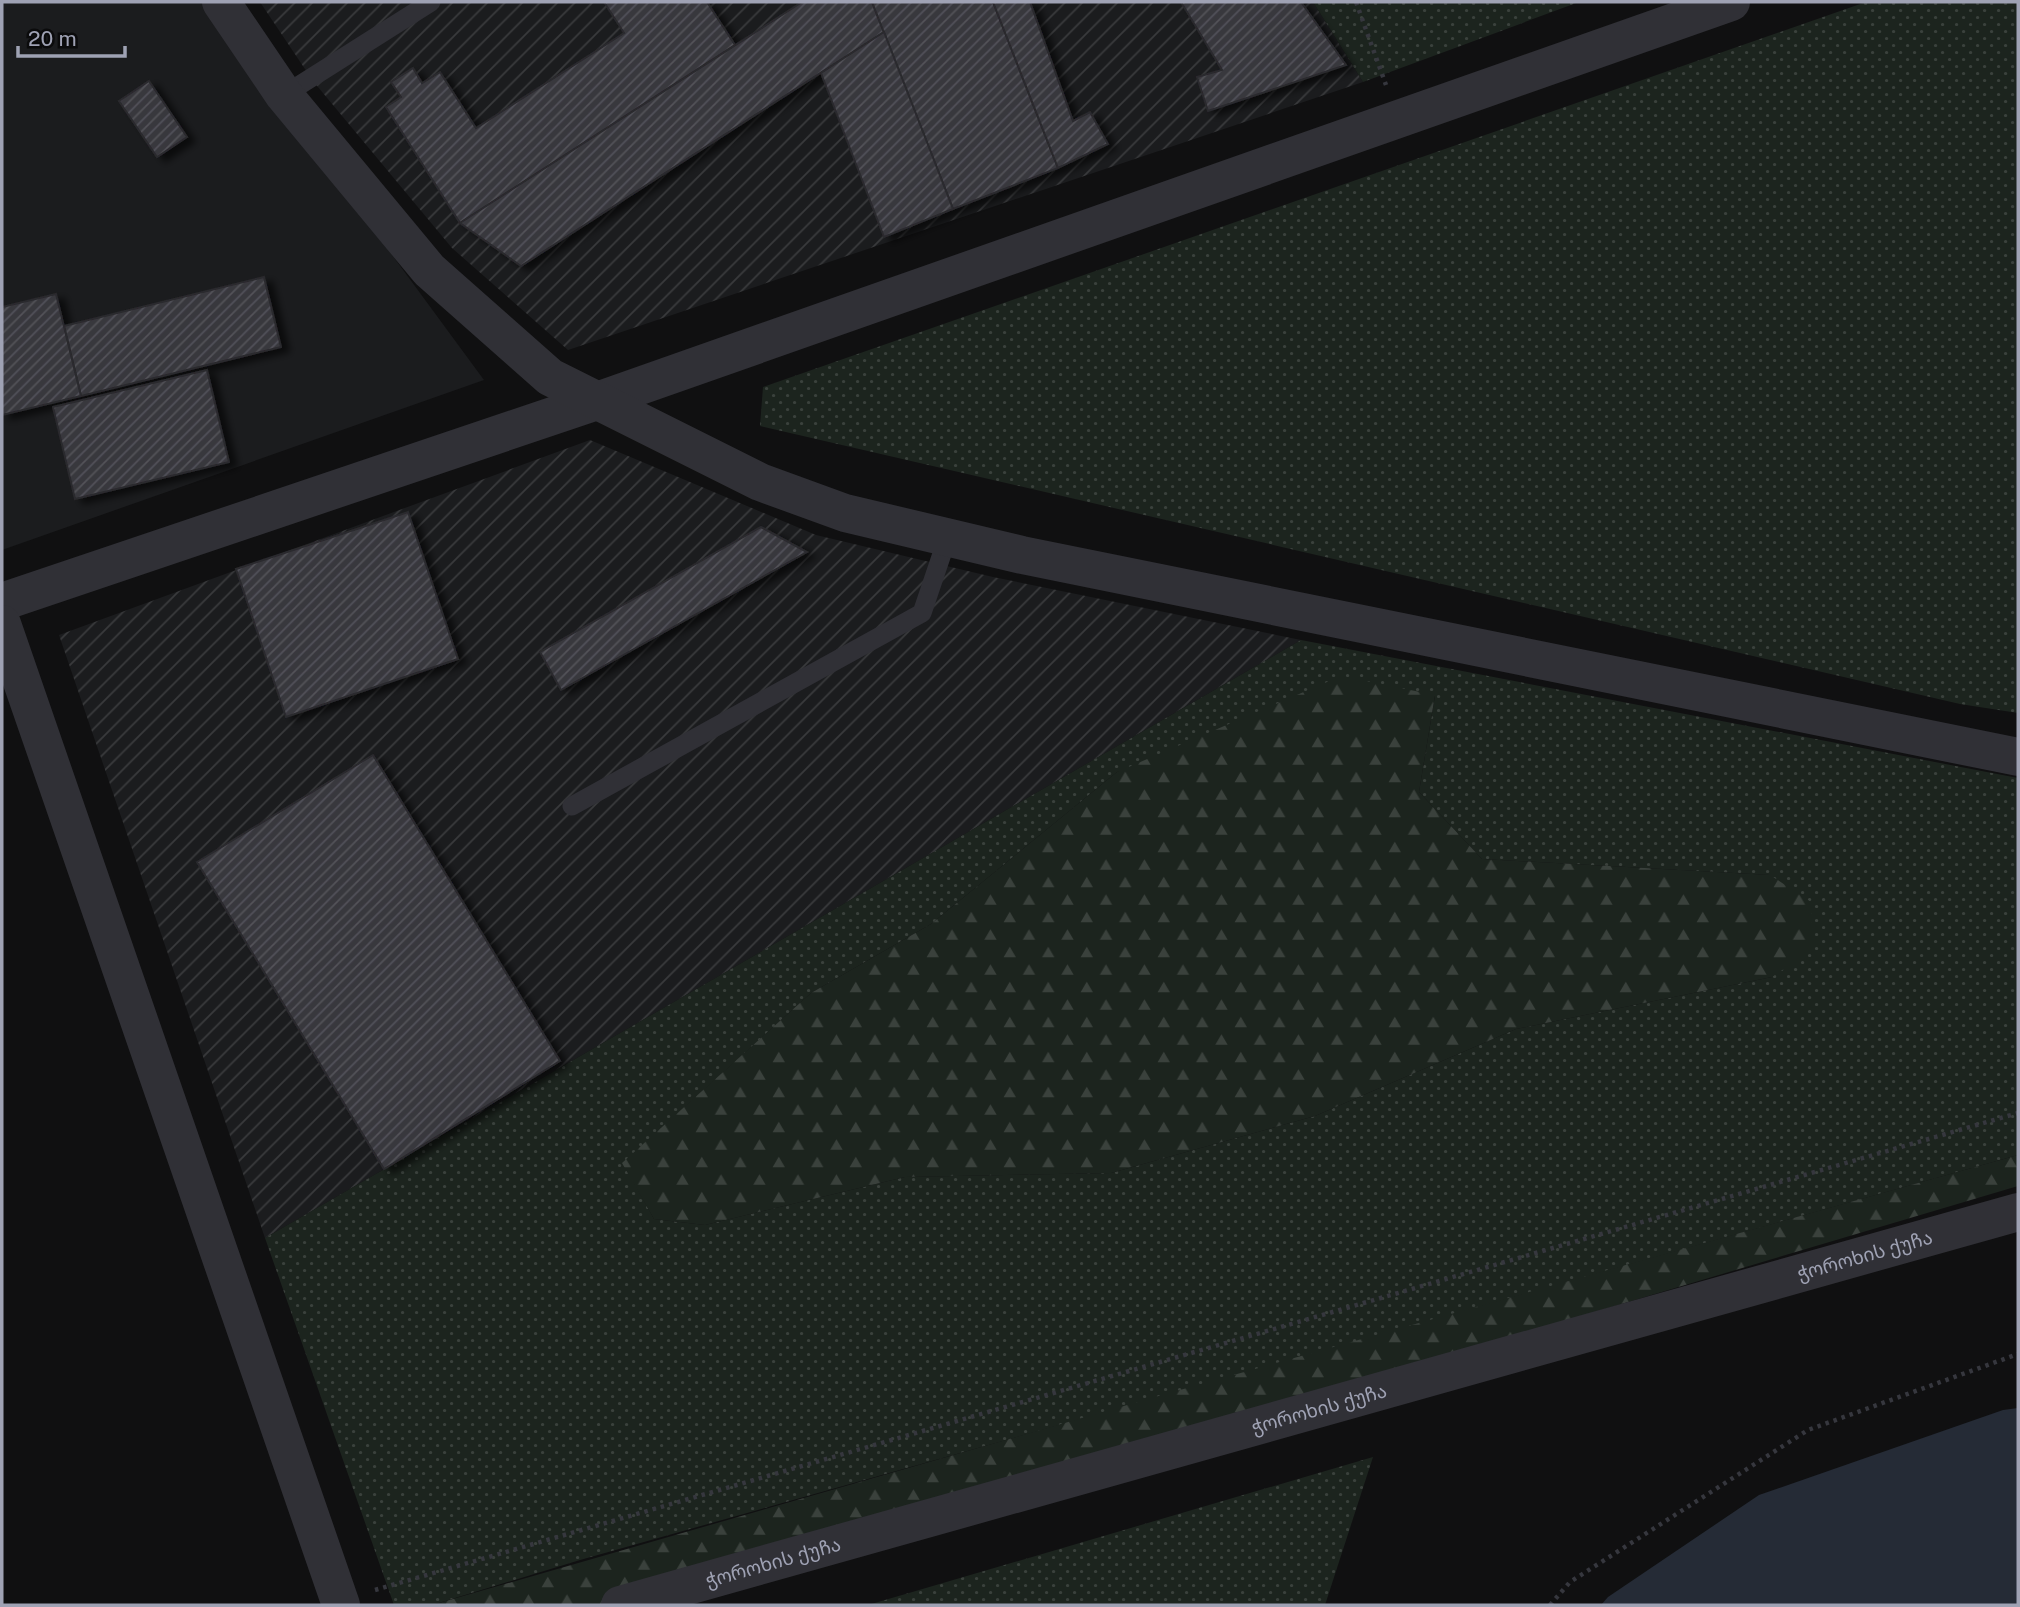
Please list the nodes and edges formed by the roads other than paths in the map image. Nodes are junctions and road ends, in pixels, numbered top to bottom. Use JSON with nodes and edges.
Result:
{"nodes":[{"id":1,"x":221,"y":2,"type":"edge"},
{"id":2,"x":431,"y":2,"type":"edge"},
{"id":3,"x":1731,"y":2,"type":"edge"},
{"id":4,"x":284,"y":95,"type":"junction"},
{"id":5,"x":597,"y":401,"type":"junction"},
{"id":6,"x":948,"y":536,"type":"junction"},
{"id":7,"x":2,"y":603,"type":"edge"},
{"id":8,"x":2,"y":624,"type":"edge"},
{"id":9,"x":2018,"y":757,"type":"edge"},
{"id":10,"x":572,"y":806,"type":"dead end"},
{"id":11,"x":2018,"y":1212,"type":"edge"},
{"id":12,"x":340,"y":1603,"type":"edge"},
{"id":13,"x":620,"y":1605,"type":"edge"}],
"edges":[{"from":1,"to":4,"type":"street"},
{"from":2,"to":4,"type":"lane"},
{"from":3,"to":5,"type":"street"},
{"from":4,"to":5,"type":"street"},
{"from":5,"to":6,"type":"street"},
{"from":5,"to":7,"type":"street"},
{"from":6,"to":9,"type":"street"},
{"from":6,"to":10,"type":"lane"},
{"from":8,"to":12,"type":"street"},
{"from":11,"to":13,"type":"street","name":"ჭოროხის ქუჩა"}]}
